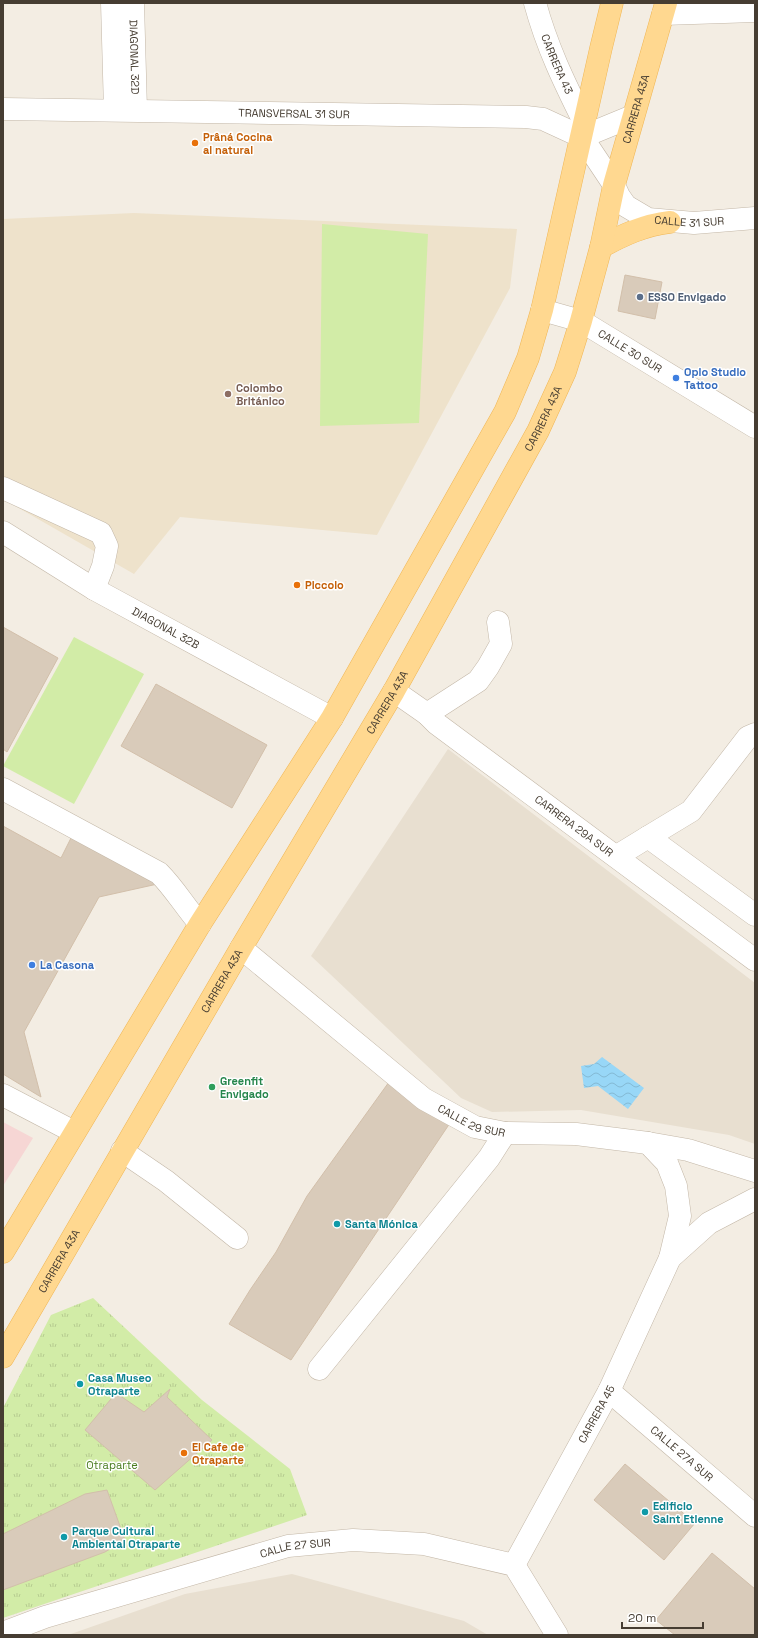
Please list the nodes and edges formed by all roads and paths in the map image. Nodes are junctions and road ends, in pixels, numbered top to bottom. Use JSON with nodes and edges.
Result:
{"nodes":[{"id":1,"x":112,"y":3,"type":"edge"},
{"id":2,"x":133,"y":3,"type":"edge"},
{"id":3,"x":535,"y":3,"type":"edge"},
{"id":4,"x":612,"y":3,"type":"edge"},
{"id":5,"x":665,"y":9,"type":"edge"},
{"id":6,"x":755,"y":10,"type":"edge"},
{"id":7,"x":3,"y":109,"type":"edge"},
{"id":8,"x":115,"y":110,"type":"junction"},
{"id":9,"x":136,"y":110,"type":"junction"},
{"id":10,"x":633,"y":116,"type":"junction"},
{"id":11,"x":583,"y":130,"type":"junction"},
{"id":12,"x":614,"y":185,"type":"junction"},
{"id":13,"x":755,"y":218,"type":"edge"},
{"id":14,"x":670,"y":222,"type":"junction"},
{"id":15,"x":601,"y":247,"type":"junction"},
{"id":16,"x":542,"y":310,"type":"junction"},
{"id":17,"x":581,"y":321,"type":"junction"},
{"id":18,"x":755,"y":427,"type":"edge"},
{"id":19,"x":3,"y":488,"type":"edge"},
{"id":20,"x":3,"y":532,"type":"edge"},
{"id":21,"x":94,"y":589,"type":"junction"},
{"id":22,"x":498,"y":622,"type":"dead end"},
{"id":23,"x":394,"y":691,"type":"junction"},
{"id":24,"x":427,"y":714,"type":"junction"},
{"id":25,"x":332,"y":718,"type":"junction"},
{"id":26,"x":755,"y":734,"type":"edge"},
{"id":27,"x":3,"y":790,"type":"edge"},
{"id":28,"x":648,"y":837,"type":"junction"},
{"id":29,"x":617,"y":856,"type":"junction"},
{"id":30,"x":755,"y":914,"type":"edge"},
{"id":31,"x":200,"y":924,"type":"junction"},
{"id":32,"x":241,"y":948,"type":"junction"},
{"id":33,"x":755,"y":960,"type":"edge"},
{"id":34,"x":3,"y":1095,"type":"edge"},
{"id":35,"x":74,"y":1132,"type":"junction"},
{"id":36,"x":505,"y":1133,"type":"junction"},
{"id":37,"x":648,"y":1143,"type":"junction"},
{"id":38,"x":122,"y":1151,"type":"junction"},
{"id":39,"x":755,"y":1171,"type":"edge"},
{"id":40,"x":755,"y":1199,"type":"edge"},
{"id":41,"x":237,"y":1238,"type":"dead end"},
{"id":42,"x":3,"y":1252,"type":"edge"},
{"id":43,"x":670,"y":1258,"type":"junction"},
{"id":44,"x":4,"y":1351,"type":"edge"},
{"id":45,"x":319,"y":1369,"type":"dead end"},
{"id":46,"x":609,"y":1391,"type":"junction"},
{"id":47,"x":755,"y":1516,"type":"edge"},
{"id":48,"x":514,"y":1565,"type":"junction"},
{"id":49,"x":3,"y":1634,"type":"edge"},
{"id":50,"x":557,"y":1635,"type":"edge"}],
"edges":[{"from":1,"to":8,"type":"street","name":"DIAGONAL 32D"},
{"from":2,"to":9,"type":"street","name":"DIAGONAL 32D"},
{"from":3,"to":11,"type":"street","name":"CARRERA 43"},
{"from":4,"to":11,"type":"main road"},
{"from":5,"to":6,"type":"street"},
{"from":5,"to":10,"type":"main road","name":"CARRERA 43A"},
{"from":7,"to":8,"type":"street","name":"TRANSVERSAL 31 SUR"},
{"from":8,"to":9,"type":"street","name":"TRANSVERSAL 31 SUR"},
{"from":9,"to":11,"type":"street","name":"TRANSVERSAL 31 SUR"},
{"from":10,"to":11,"type":"street"},
{"from":10,"to":12,"type":"main road","name":"CARRERA 43A"},
{"from":11,"to":12,"type":"street"},
{"from":11,"to":16,"type":"main road"},
{"from":12,"to":14,"type":"street","name":"CALLE 31 SUR"},
{"from":12,"to":15,"type":"main road","name":"CARRERA 43A"},
{"from":13,"to":14,"type":"street","name":"CALLE 31 SUR"},
{"from":14,"to":15,"type":"main road"},
{"from":15,"to":17,"type":"main road","name":"CARRERA 43A"},
{"from":16,"to":17,"type":"street","name":"CALLE 30 SUR"},
{"from":16,"to":25,"type":"main road"},
{"from":17,"to":18,"type":"street","name":"CALLE 30 SUR"},
{"from":17,"to":23,"type":"main road","name":"CARRERA 43A"},
{"from":19,"to":21,"type":"street"},
{"from":20,"to":21,"type":"street","name":"DIAGONAL 32B"},
{"from":21,"to":25,"type":"street","name":"DIAGONAL 32B"},
{"from":22,"to":24,"type":"street"},
{"from":23,"to":24,"type":"street","name":"CARRERA 29A SUR"},
{"from":23,"to":32,"type":"main road","name":"CARRERA 43A"},
{"from":24,"to":29,"type":"street","name":"CARRERA 29A SUR"},
{"from":25,"to":31,"type":"main road"},
{"from":26,"to":28,"type":"street"},
{"from":27,"to":31,"type":"street"},
{"from":28,"to":29,"type":"street"},
{"from":28,"to":30,"type":"street"},
{"from":29,"to":33,"type":"street","name":"CARRERA 29A SUR"},
{"from":31,"to":35,"type":"main road"},
{"from":32,"to":36,"type":"street","name":"CALLE 29 SUR"},
{"from":32,"to":38,"type":"main road","name":"CARRERA 43A"},
{"from":34,"to":35,"type":"street"},
{"from":35,"to":42,"type":"main road"},
{"from":36,"to":37,"type":"street","name":"CALLE 29 SUR"},
{"from":36,"to":45,"type":"street"},
{"from":37,"to":39,"type":"street","name":"CALLE 29 SUR"},
{"from":37,"to":43,"type":"street","name":"CARRERA 45"},
{"from":38,"to":41,"type":"street"},
{"from":38,"to":44,"type":"main road","name":"CARRERA 43A"},
{"from":40,"to":43,"type":"street","name":"CARRERA 45"},
{"from":43,"to":46,"type":"street","name":"CARRERA 45"},
{"from":46,"to":47,"type":"street","name":"CALLE 27A SUR"},
{"from":46,"to":48,"type":"street","name":"CARRERA 45"},
{"from":48,"to":49,"type":"street","name":"CALLE 27 SUR"},
{"from":48,"to":50,"type":"street"}]}
